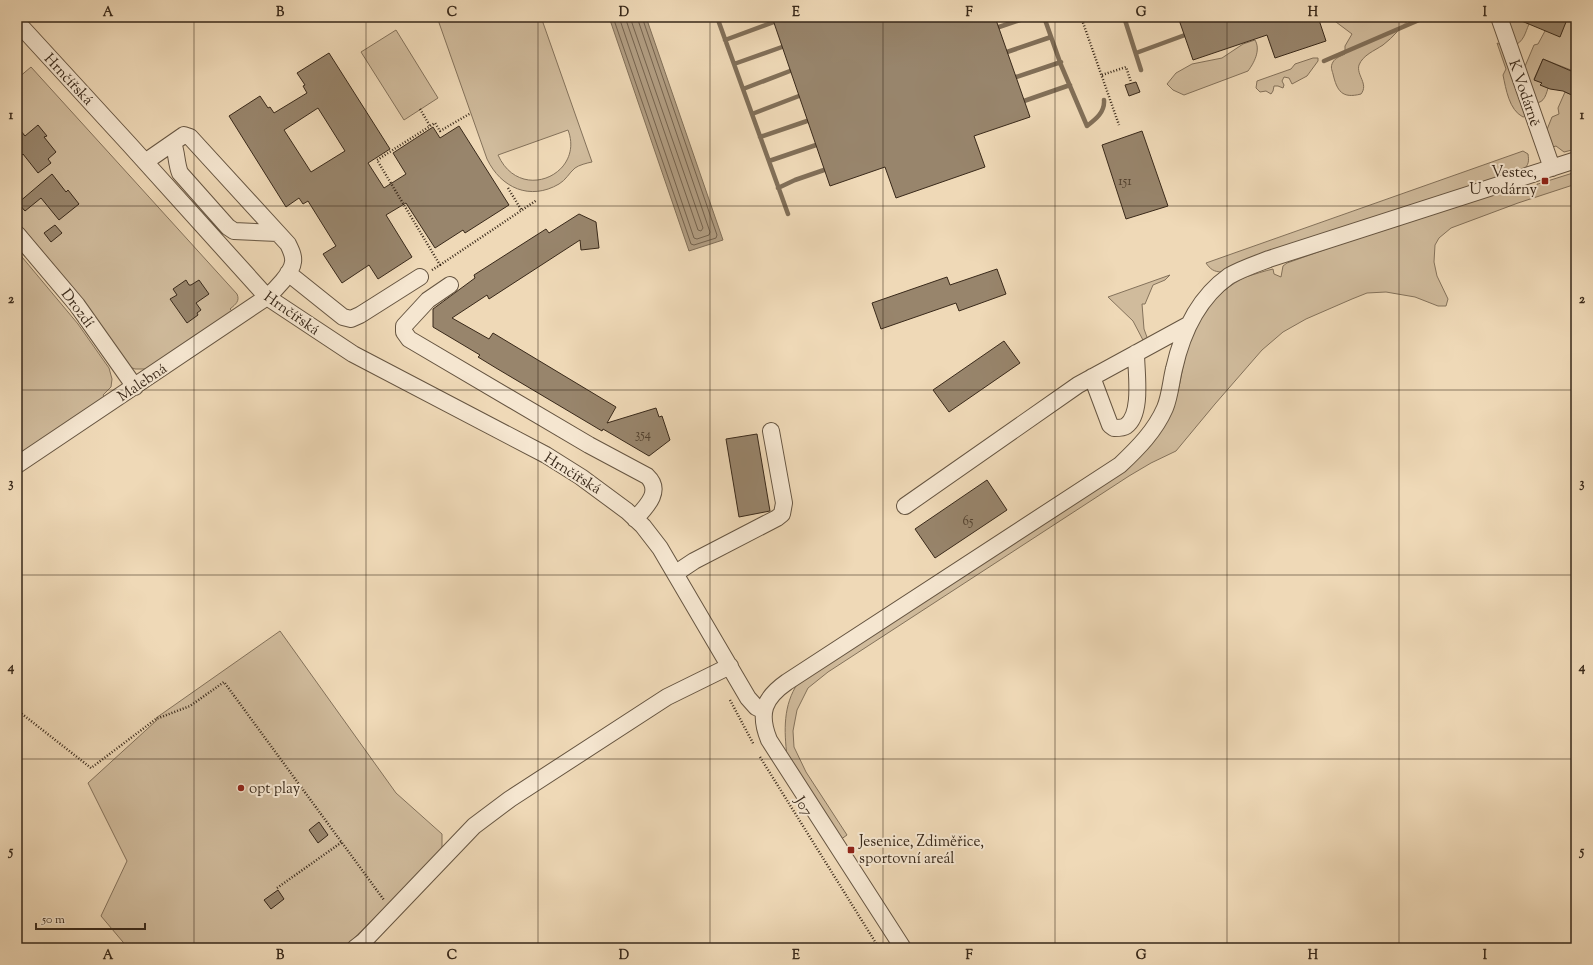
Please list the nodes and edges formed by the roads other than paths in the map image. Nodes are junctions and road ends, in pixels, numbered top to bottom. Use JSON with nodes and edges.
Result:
{"nodes":[{"id":1,"x":1499,"y":17,"type":"edge"},
{"id":2,"x":17,"y":22,"type":"edge"},
{"id":3,"x":173,"y":143,"type":"junction"},
{"id":4,"x":1576,"y":160,"type":"edge"},
{"id":5,"x":145,"y":162,"type":"junction"},
{"id":6,"x":1552,"y":168,"type":"junction"},
{"id":7,"x":278,"y":233,"type":"junction"},
{"id":8,"x":17,"y":234,"type":"edge"},
{"id":9,"x":288,"y":274,"type":"junction"},
{"id":10,"x":420,"y":277,"type":"road end"},
{"id":11,"x":450,"y":285,"type":"dead end"},
{"id":12,"x":267,"y":298,"type":"junction"},
{"id":13,"x":1188,"y":325,"type":"junction"},
{"id":14,"x":1136,"y":353,"type":"junction"},
{"id":15,"x":1092,"y":377,"type":"junction"},
{"id":16,"x":135,"y":387,"type":"junction"},
{"id":17,"x":771,"y":431,"type":"dead end"},
{"id":18,"x":17,"y":465,"type":"edge"},
{"id":19,"x":905,"y":506,"type":"dead end"},
{"id":20,"x":635,"y":519,"type":"junction"},
{"id":21,"x":676,"y":573,"type":"junction"},
{"id":22,"x":730,"y":666,"type":"junction"},
{"id":23,"x":764,"y":711,"type":"junction"},
{"id":24,"x":355,"y":948,"type":"edge"},
{"id":25,"x":903,"y":948,"type":"edge"}],
"edges":[{"from":1,"to":6,"type":"street","name":"K Vodárně"},
{"from":2,"to":5,"type":"street","name":"Hrnčířská"},
{"from":3,"to":5,"type":"street"},
{"from":3,"to":7,"type":"street"},
{"from":3,"to":7,"type":"street"},
{"from":4,"to":6,"type":"street"},
{"from":5,"to":12,"type":"street","name":"Hrnčířská"},
{"from":6,"to":13,"type":"street"},
{"from":7,"to":9,"type":"street"},
{"from":8,"to":16,"type":"street","name":"Drozdí"},
{"from":9,"to":10,"type":"street"},
{"from":9,"to":12,"type":"street","name":"Malebná"},
{"from":11,"to":20,"type":"street","name":"Hrnčířská"},
{"from":12,"to":16,"type":"street","name":"Malebná"},
{"from":12,"to":20,"type":"street","name":"Hrnčířská"},
{"from":13,"to":14,"type":"street"},
{"from":13,"to":23,"type":"street"},
{"from":14,"to":15,"type":"street"},
{"from":14,"to":15,"type":"street"},
{"from":15,"to":19,"type":"street"},
{"from":16,"to":18,"type":"street","name":"Malebná"},
{"from":17,"to":21,"type":"street"},
{"from":20,"to":21,"type":"street","name":"Hrnčířská"},
{"from":21,"to":22,"type":"street","name":"Hrnčířská"},
{"from":22,"to":23,"type":"street","name":"Hrnčířská"},
{"from":22,"to":24,"type":"street"},
{"from":23,"to":25,"type":"street"}]}
